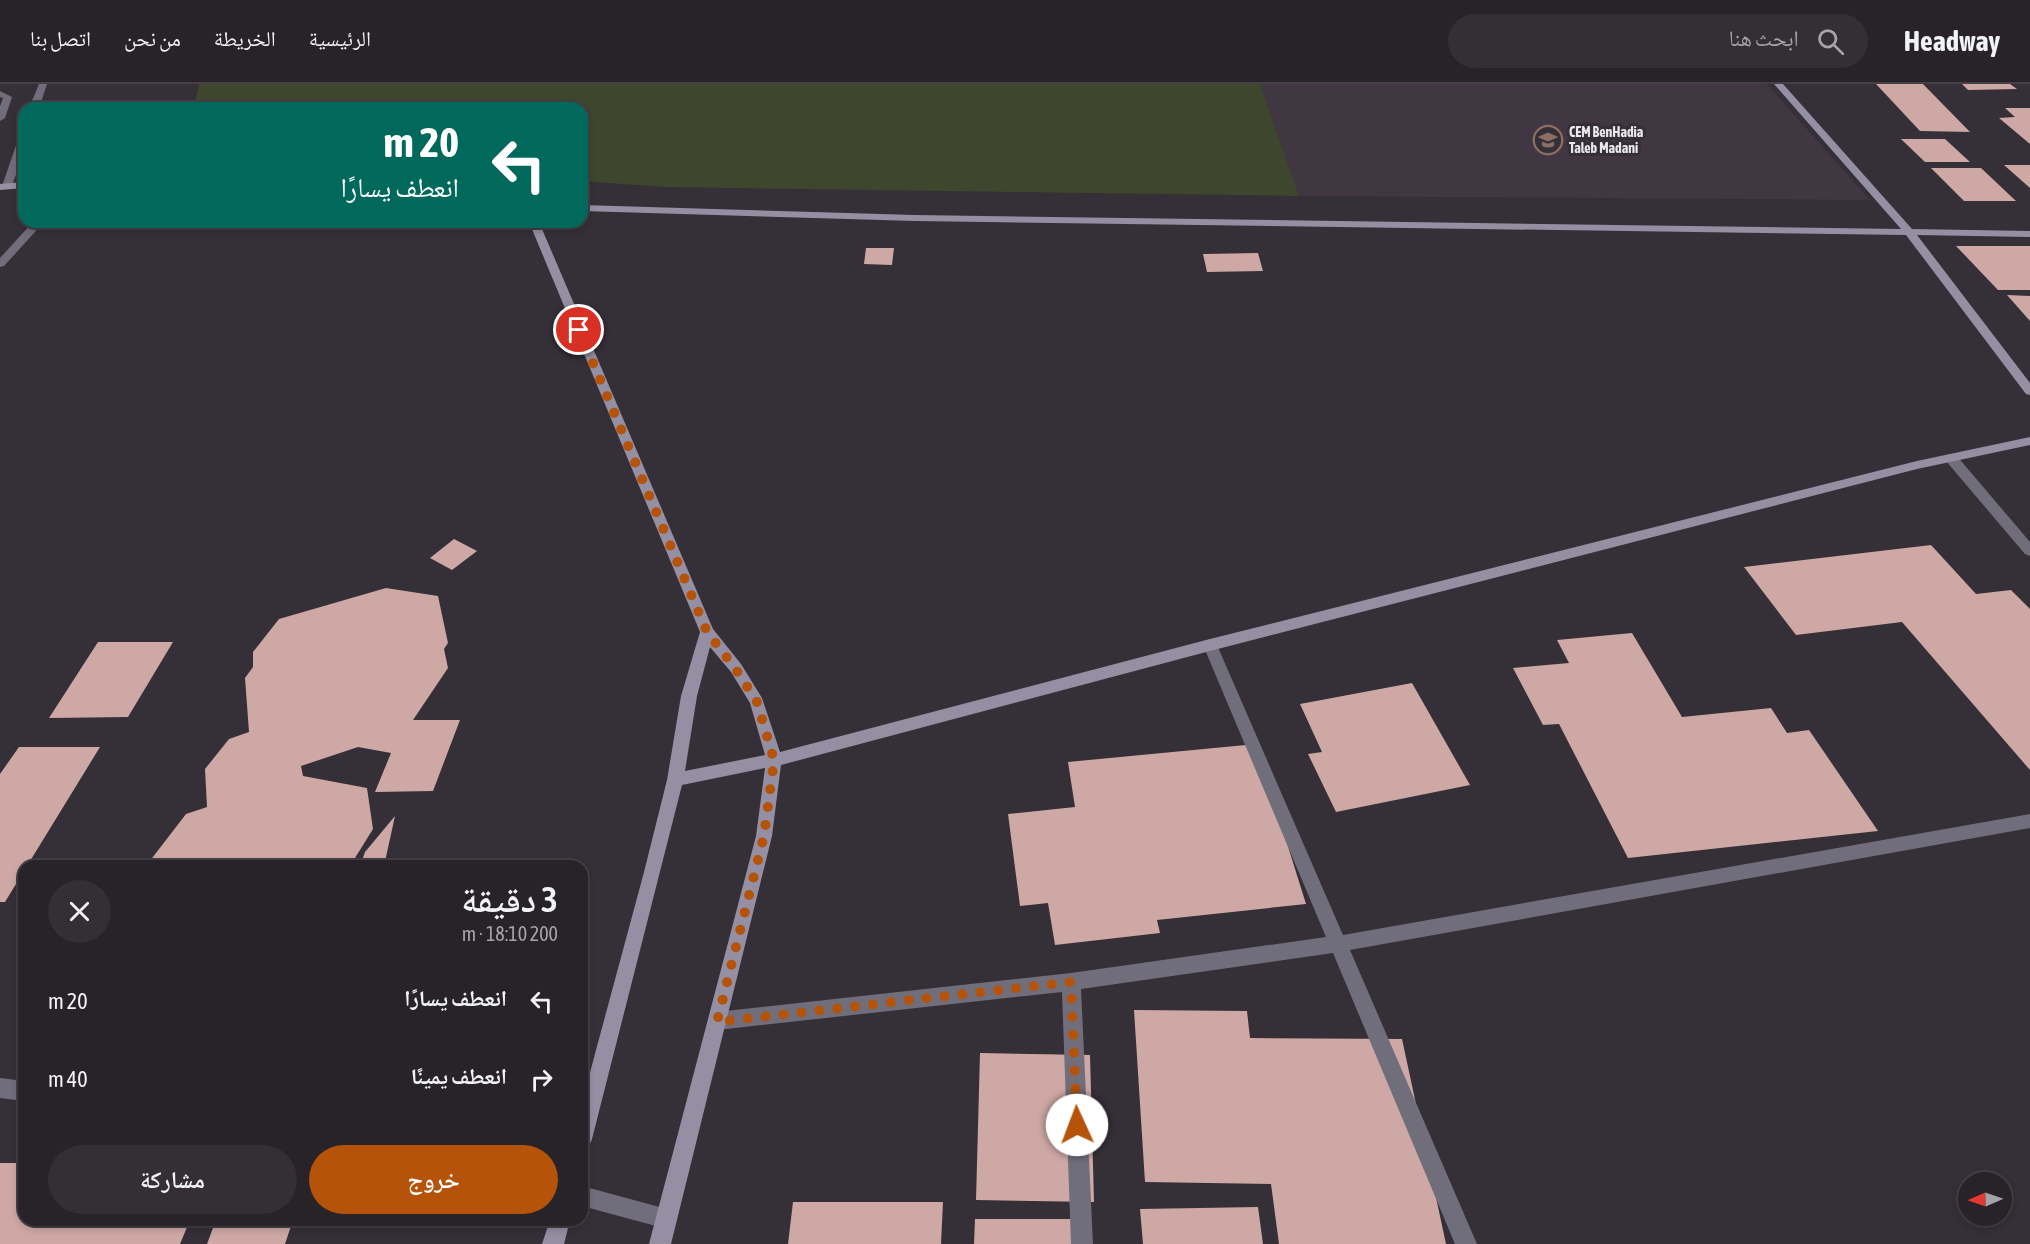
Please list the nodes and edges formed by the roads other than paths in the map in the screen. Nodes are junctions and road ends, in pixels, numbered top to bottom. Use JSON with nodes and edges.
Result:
{"nodes":[{"id":1,"x":43,"y":84,"type":"edge"},
{"id":2,"x":1778,"y":84,"type":"edge"},
{"id":3,"x":0,"y":94,"type":"edge"},
{"id":4,"x":36,"y":102,"type":"edge"},
{"id":5,"x":0,"y":118,"type":"edge"},
{"id":6,"x":18,"y":151,"type":"edge"},
{"id":7,"x":18,"y":185,"type":"edge"},
{"id":8,"x":3,"y":186,"type":"edge"},
{"id":9,"x":588,"y":207,"type":"edge"},
{"id":10,"x":33,"y":228,"type":"edge"},
{"id":11,"x":537,"y":228,"type":"edge"},
{"id":12,"x":1910,"y":233,"type":"junction"},
{"id":13,"x":2030,"y":234,"type":"edge"},
{"id":14,"x":0,"y":264,"type":"edge"},
{"id":15,"x":2030,"y":391,"type":"edge"},
{"id":16,"x":2030,"y":441,"type":"edge"},
{"id":17,"x":1951,"y":458,"type":"junction"},
{"id":18,"x":2030,"y":551,"type":"edge"},
{"id":19,"x":707,"y":632,"type":"junction"},
{"id":20,"x":1210,"y":645,"type":"junction"},
{"id":21,"x":774,"y":760,"type":"junction"},
{"id":22,"x":675,"y":780,"type":"junction"},
{"id":23,"x":2030,"y":821,"type":"edge"},
{"id":24,"x":1338,"y":944,"type":"junction"},
{"id":25,"x":1071,"y":982,"type":"junction"},
{"id":26,"x":717,"y":1022,"type":"junction"},
{"id":27,"x":0,"y":1088,"type":"edge"},
{"id":28,"x":18,"y":1090,"type":"edge"},
{"id":29,"x":588,"y":1116,"type":"edge"},
{"id":30,"x":588,"y":1198,"type":"edge"},
{"id":31,"x":667,"y":1219,"type":"junction"},
{"id":32,"x":558,"y":1226,"type":"edge"},
{"id":33,"x":553,"y":1244,"type":"edge"},
{"id":34,"x":660,"y":1244,"type":"edge"},
{"id":35,"x":1082,"y":1244,"type":"edge"},
{"id":36,"x":1466,"y":1244,"type":"edge"}],
"edges":[{"from":1,"to":4,"type":"street"},
{"from":2,"to":12,"type":"street"},
{"from":3,"to":5,"type":"street"},
{"from":6,"to":8,"type":"street"},
{"from":7,"to":8,"type":"street"},
{"from":9,"to":12,"type":"street"},
{"from":10,"to":14,"type":"street"},
{"from":11,"to":19,"type":"street"},
{"from":12,"to":13,"type":"street"},
{"from":12,"to":15,"type":"street"},
{"from":16,"to":17,"type":"street"},
{"from":17,"to":18,"type":"street"},
{"from":17,"to":20,"type":"street"},
{"from":19,"to":21,"type":"street"},
{"from":19,"to":22,"type":"street"},
{"from":20,"to":21,"type":"street"},
{"from":20,"to":24,"type":"street"},
{"from":21,"to":22,"type":"street"},
{"from":21,"to":26,"type":"street"},
{"from":22,"to":29,"type":"street"},
{"from":23,"to":24,"type":"street"},
{"from":24,"to":25,"type":"street"},
{"from":24,"to":36,"type":"street"},
{"from":25,"to":26,"type":"street"},
{"from":25,"to":35,"type":"street"},
{"from":26,"to":31,"type":"street"},
{"from":27,"to":28,"type":"street"},
{"from":30,"to":31,"type":"street"},
{"from":31,"to":34,"type":"street"},
{"from":32,"to":33,"type":"street"}]}
